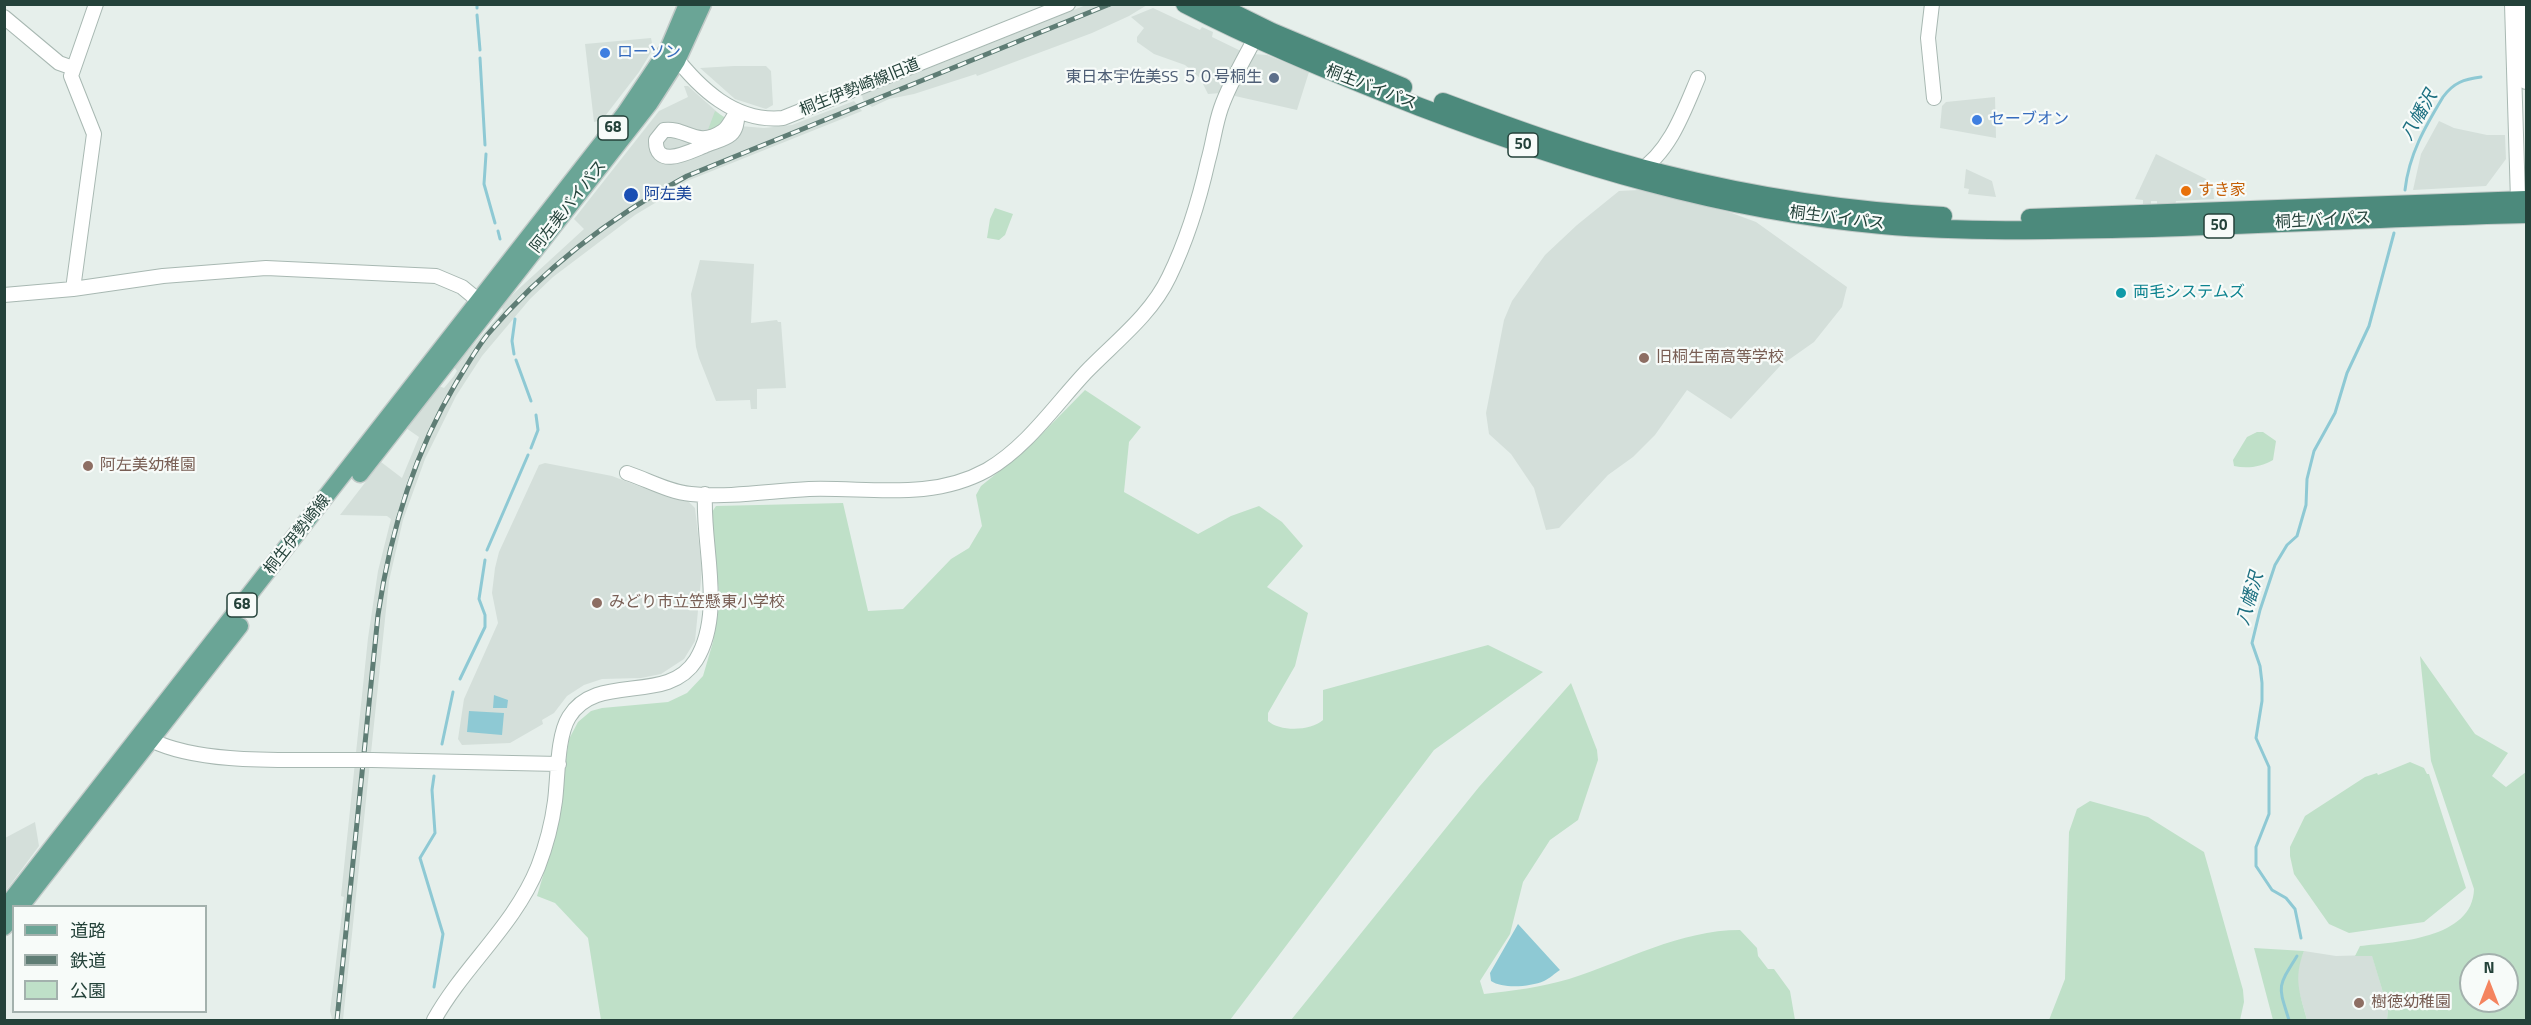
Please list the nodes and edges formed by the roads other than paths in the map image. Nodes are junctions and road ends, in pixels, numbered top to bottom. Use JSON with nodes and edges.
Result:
{"nodes":[{"id":1,"x":96,"y":4,"type":"edge"},
{"id":2,"x":687,"y":4,"type":"edge"},
{"id":3,"x":703,"y":4,"type":"edge"},
{"id":4,"x":1068,"y":4,"type":"edge"},
{"id":5,"x":1185,"y":4,"type":"edge"},
{"id":6,"x":1215,"y":4,"type":"edge"},
{"id":7,"x":1932,"y":4,"type":"edge"},
{"id":8,"x":2512,"y":4,"type":"edge"},
{"id":9,"x":2524,"y":4,"type":"edge"},
{"id":10,"x":4,"y":17,"type":"edge"},
{"id":11,"x":1258,"y":33,"type":"junction"},
{"id":12,"x":673,"y":55,"type":"junction"},
{"id":13,"x":74,"y":68,"type":"junction"},
{"id":14,"x":1698,"y":78,"type":"dead end"},
{"id":15,"x":2526,"y":82,"type":"edge"},
{"id":16,"x":1934,"y":98,"type":"dead end"},
{"id":17,"x":738,"y":112,"type":"junction"},
{"id":18,"x":1636,"y":173,"type":"junction"},
{"id":19,"x":2524,"y":207,"type":"edge"},
{"id":20,"x":73,"y":289,"type":"junction"},
{"id":21,"x":4,"y":295,"type":"edge"},
{"id":22,"x":484,"y":305,"type":"junction"},
{"id":23,"x":441,"y":371,"type":"joint"},
{"id":24,"x":627,"y":473,"type":"dead end"},
{"id":25,"x":705,"y":494,"type":"junction"},
{"id":26,"x":151,"y":741,"type":"junction"},
{"id":27,"x":559,"y":764,"type":"junction"},
{"id":28,"x":22,"y":905,"type":"edge"},
{"id":29,"x":4,"y":909,"type":"edge"},
{"id":30,"x":434,"y":1020,"type":"edge"}],
"edges":[{"from":1,"to":13,"type":"street"},
{"from":2,"to":12,"type":"main road","name":"阿左美バイパス","number":"68"},
{"from":3,"to":12,"type":"main road","name":"阿左美バイパス","number":"68"},
{"from":4,"to":17,"type":"street","name":"桐生伊勢崎線旧道"},
{"from":5,"to":11,"type":"highway","name":"桐生バイパス","number":"50"},
{"from":6,"to":11,"type":"highway","name":"桐生バイパス","number":"50"},
{"from":7,"to":16,"type":"street"},
{"from":8,"to":19,"type":"street"},
{"from":9,"to":15,"type":"street"},
{"from":10,"to":13,"type":"street"},
{"from":11,"to":18,"type":"highway","name":"桐生バイパス","number":"50"},
{"from":11,"to":25,"type":"street"},
{"from":12,"to":17,"type":"street","name":"桐生伊勢崎線旧道"},
{"from":12,"to":22,"type":"main road","name":"阿左美バイパス","number":"68"},
{"from":13,"to":20,"type":"street"},
{"from":14,"to":18,"type":"street"},
{"from":17,"to":17,"type":"street"},
{"from":18,"to":19,"type":"highway","name":"桐生バイパス","number":"50"},
{"from":20,"to":21,"type":"street"},
{"from":20,"to":22,"type":"street"},
{"from":22,"to":23,"type":"main road","name":"阿左美バイパス","number":"68"},
{"from":22,"to":29,"type":"main road","name":"桐生伊勢崎線","number":"68"},
{"from":23,"to":26,"type":"main road","name":"桐生伊勢崎線","number":"68"},
{"from":24,"to":25,"type":"street"},
{"from":25,"to":27,"type":"street"},
{"from":26,"to":27,"type":"street","bridge":true},
{"from":26,"to":28,"type":"main road","name":"桐生伊勢崎線","number":"68"},
{"from":27,"to":30,"type":"street"}]}
